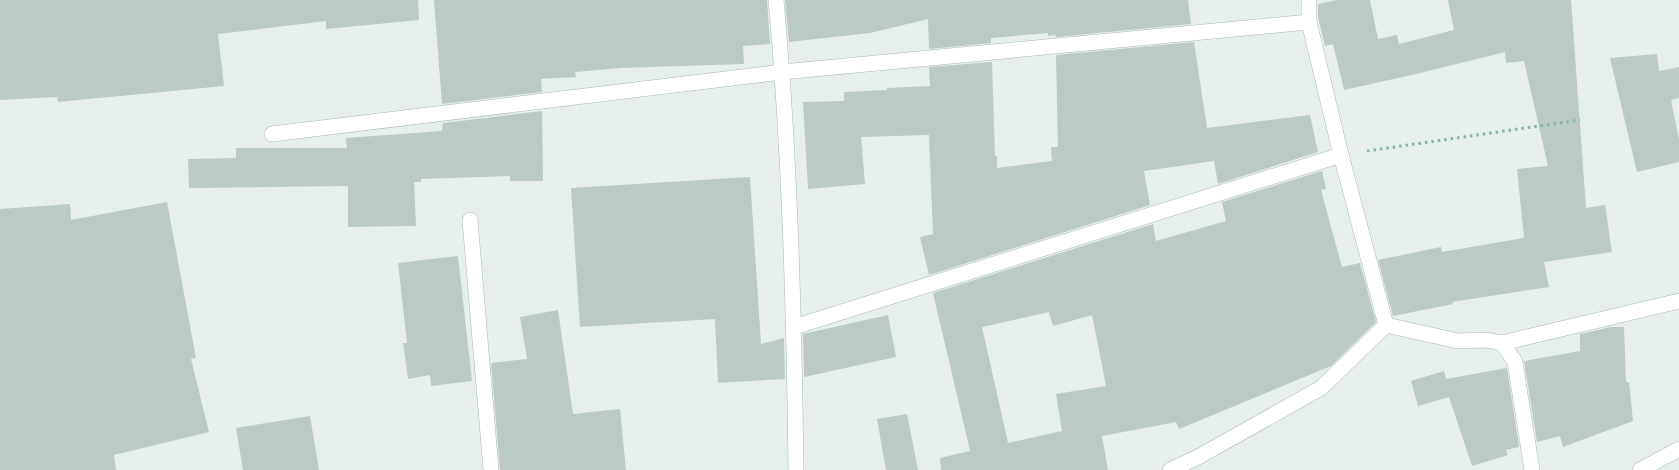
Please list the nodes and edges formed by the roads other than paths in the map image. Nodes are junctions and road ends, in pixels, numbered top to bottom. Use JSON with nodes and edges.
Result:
{"nodes":[{"id":1,"x":776,"y":0,"type":"edge"},
{"id":2,"x":1309,"y":0,"type":"edge"},
{"id":3,"x":1309,"y":22,"type":"junction"},
{"id":4,"x":782,"y":72,"type":"junction"},
{"id":5,"x":272,"y":134,"type":"dead end"},
{"id":6,"x":1341,"y":155,"type":"junction"},
{"id":7,"x":470,"y":220,"type":"dead end"},
{"id":8,"x":1679,"y":301,"type":"edge"},
{"id":9,"x":1386,"y":325,"type":"junction"},
{"id":10,"x":794,"y":327,"type":"junction"},
{"id":11,"x":1502,"y":343,"type":"junction"},
{"id":12,"x":1679,"y":449,"type":"edge"},
{"id":13,"x":491,"y":470,"type":"edge"},
{"id":14,"x":796,"y":470,"type":"edge"},
{"id":15,"x":1170,"y":470,"type":"edge"},
{"id":16,"x":1532,"y":470,"type":"edge"},
{"id":17,"x":1640,"y":470,"type":"edge"}],
"edges":[{"from":1,"to":4,"type":"street"},
{"from":2,"to":3,"type":"street"},
{"from":3,"to":4,"type":"street"},
{"from":3,"to":6,"type":"street"},
{"from":4,"to":5,"type":"street"},
{"from":4,"to":10,"type":"street"},
{"from":6,"to":9,"type":"street"},
{"from":6,"to":10,"type":"street"},
{"from":7,"to":13,"type":"street"},
{"from":8,"to":11,"type":"street"},
{"from":9,"to":11,"type":"street"},
{"from":9,"to":15,"type":"street"},
{"from":10,"to":14,"type":"street"},
{"from":11,"to":16,"type":"street"},
{"from":12,"to":17,"type":"street"}]}
